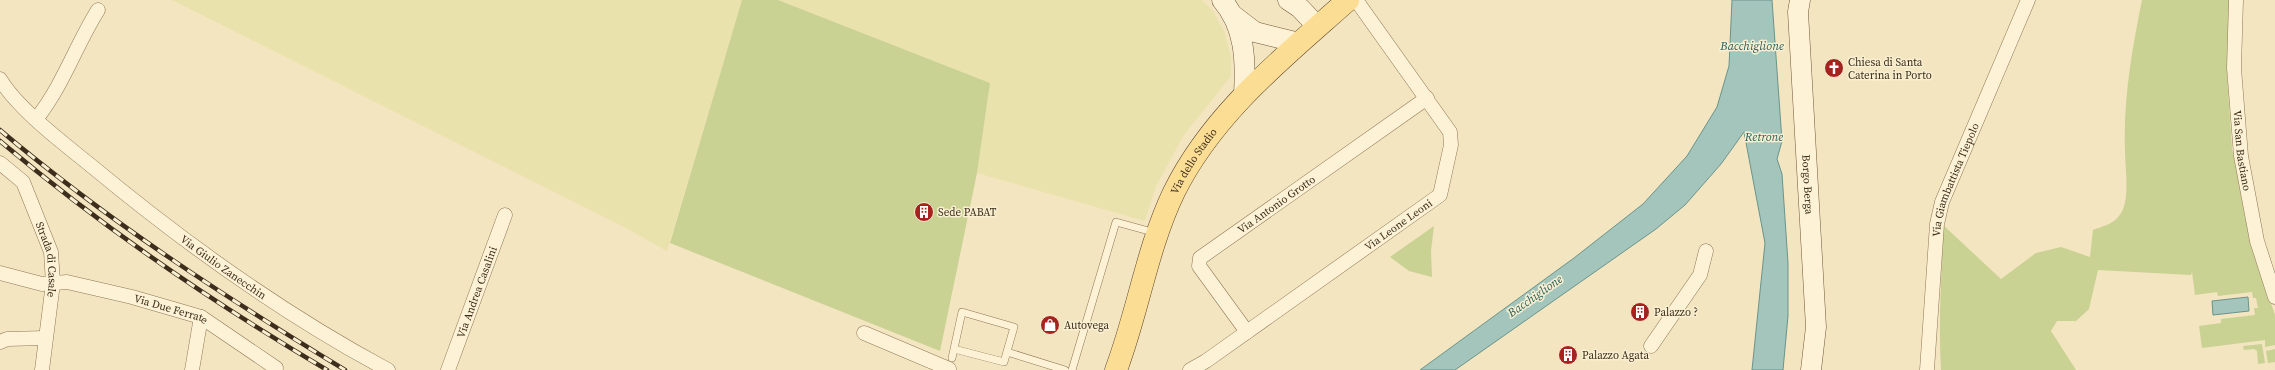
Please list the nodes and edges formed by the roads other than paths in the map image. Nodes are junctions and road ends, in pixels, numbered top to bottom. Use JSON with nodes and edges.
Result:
{"nodes":[{"id":1,"x":1222,"y":0,"type":"edge"},
{"id":2,"x":1288,"y":0,"type":"edge"},
{"id":3,"x":1348,"y":0,"type":"edge"},
{"id":4,"x":1356,"y":0,"type":"edge"},
{"id":5,"x":1800,"y":0,"type":"edge"},
{"id":6,"x":2028,"y":0,"type":"edge"},
{"id":7,"x":2236,"y":0,"type":"edge"},
{"id":8,"x":98,"y":10,"type":"dead end"},
{"id":9,"x":1234,"y":16,"type":"junction"},
{"id":10,"x":1318,"y":27,"type":"junction"},
{"id":11,"x":1299,"y":44,"type":"junction"},
{"id":12,"x":0,"y":79,"type":"edge"},
{"id":13,"x":1244,"y":94,"type":"junction"},
{"id":14,"x":1427,"y":98,"type":"junction"},
{"id":15,"x":37,"y":118,"type":"junction"},
{"id":16,"x":0,"y":163,"type":"edge"},
{"id":17,"x":505,"y":214,"type":"dead end"},
{"id":18,"x":1158,"y":233,"type":"junction"},
{"id":19,"x":1706,"y":251,"type":"dead end"},
{"id":20,"x":0,"y":273,"type":"edge"},
{"id":21,"x":53,"y":283,"type":"junction"},
{"id":22,"x":2275,"y":297,"type":"edge"},
{"id":23,"x":201,"y":317,"type":"junction"},
{"id":24,"x":1247,"y":332,"type":"junction"},
{"id":25,"x":864,"y":333,"type":"dead end"},
{"id":26,"x":45,"y":338,"type":"junction"},
{"id":27,"x":0,"y":342,"type":"edge"},
{"id":28,"x":1651,"y":346,"type":"dead end"},
{"id":29,"x":1007,"y":352,"type":"junction"},
{"id":30,"x":951,"y":361,"type":"edge"},
{"id":31,"x":276,"y":368,"type":"dead end"},
{"id":32,"x":42,"y":370,"type":"edge"},
{"id":33,"x":192,"y":370,"type":"edge"},
{"id":34,"x":388,"y":370,"type":"edge"},
{"id":35,"x":448,"y":370,"type":"edge"},
{"id":36,"x":1065,"y":370,"type":"edge"},
{"id":37,"x":1072,"y":370,"type":"edge"},
{"id":38,"x":1116,"y":370,"type":"edge"},
{"id":39,"x":1190,"y":370,"type":"edge"},
{"id":40,"x":1811,"y":370,"type":"edge"},
{"id":41,"x":1927,"y":370,"type":"edge"}],
"edges":[{"from":1,"to":9,"type":"main road"},
{"from":2,"to":10,"type":"main road"},
{"from":3,"to":10,"type":"main road","name":"Via dello Stadio"},
{"from":4,"to":14,"type":"street","name":"Via Leone Leoni"},
{"from":5,"to":40,"type":"main road","name":"Borgo Berga"},
{"from":6,"to":41,"type":"street","name":"Via Giambattista Tiepolo"},
{"from":7,"to":22,"type":"street","name":"Via San Bastiano"},
{"from":8,"to":15,"type":"street"},
{"from":9,"to":11,"type":"main road"},
{"from":9,"to":13,"type":"main road"},
{"from":10,"to":11,"type":"main road","name":"Via dello Stadio"},
{"from":11,"to":13,"type":"main road","name":"Via dello Stadio"},
{"from":12,"to":15,"type":"street"},
{"from":13,"to":18,"type":"main road","name":"Via dello Stadio"},
{"from":14,"to":24,"type":"street","name":"Via Leone Leoni"},
{"from":14,"to":24,"type":"street","name":"Via Antonio Grotto"},
{"from":15,"to":34,"type":"street","name":"Via Giulio Zanecchin"},
{"from":16,"to":21,"type":"street","name":"Strada di Casale"},
{"from":17,"to":35,"type":"street","name":"Via Andrea Casalini"},
{"from":18,"to":37,"type":"lane"},
{"from":18,"to":38,"type":"main road","name":"Via dello Stadio"},
{"from":19,"to":28,"type":"street"},
{"from":20,"to":21,"type":"street","name":"Via Due Ferrate"},
{"from":21,"to":23,"type":"street","name":"Via Due Ferrate"},
{"from":21,"to":26,"type":"street","name":"Strada di Casale"},
{"from":23,"to":31,"type":"street","name":"Via Due Ferrate"},
{"from":23,"to":33,"type":"street"},
{"from":24,"to":39,"type":"street","name":"Via Leone Leoni"},
{"from":25,"to":30,"type":"street"},
{"from":26,"to":27,"type":"street"},
{"from":26,"to":32,"type":"street","name":"Strada di Casale"},
{"from":29,"to":30,"type":"lane"},
{"from":29,"to":30,"type":"lane"},
{"from":29,"to":36,"type":"lane"}]}
